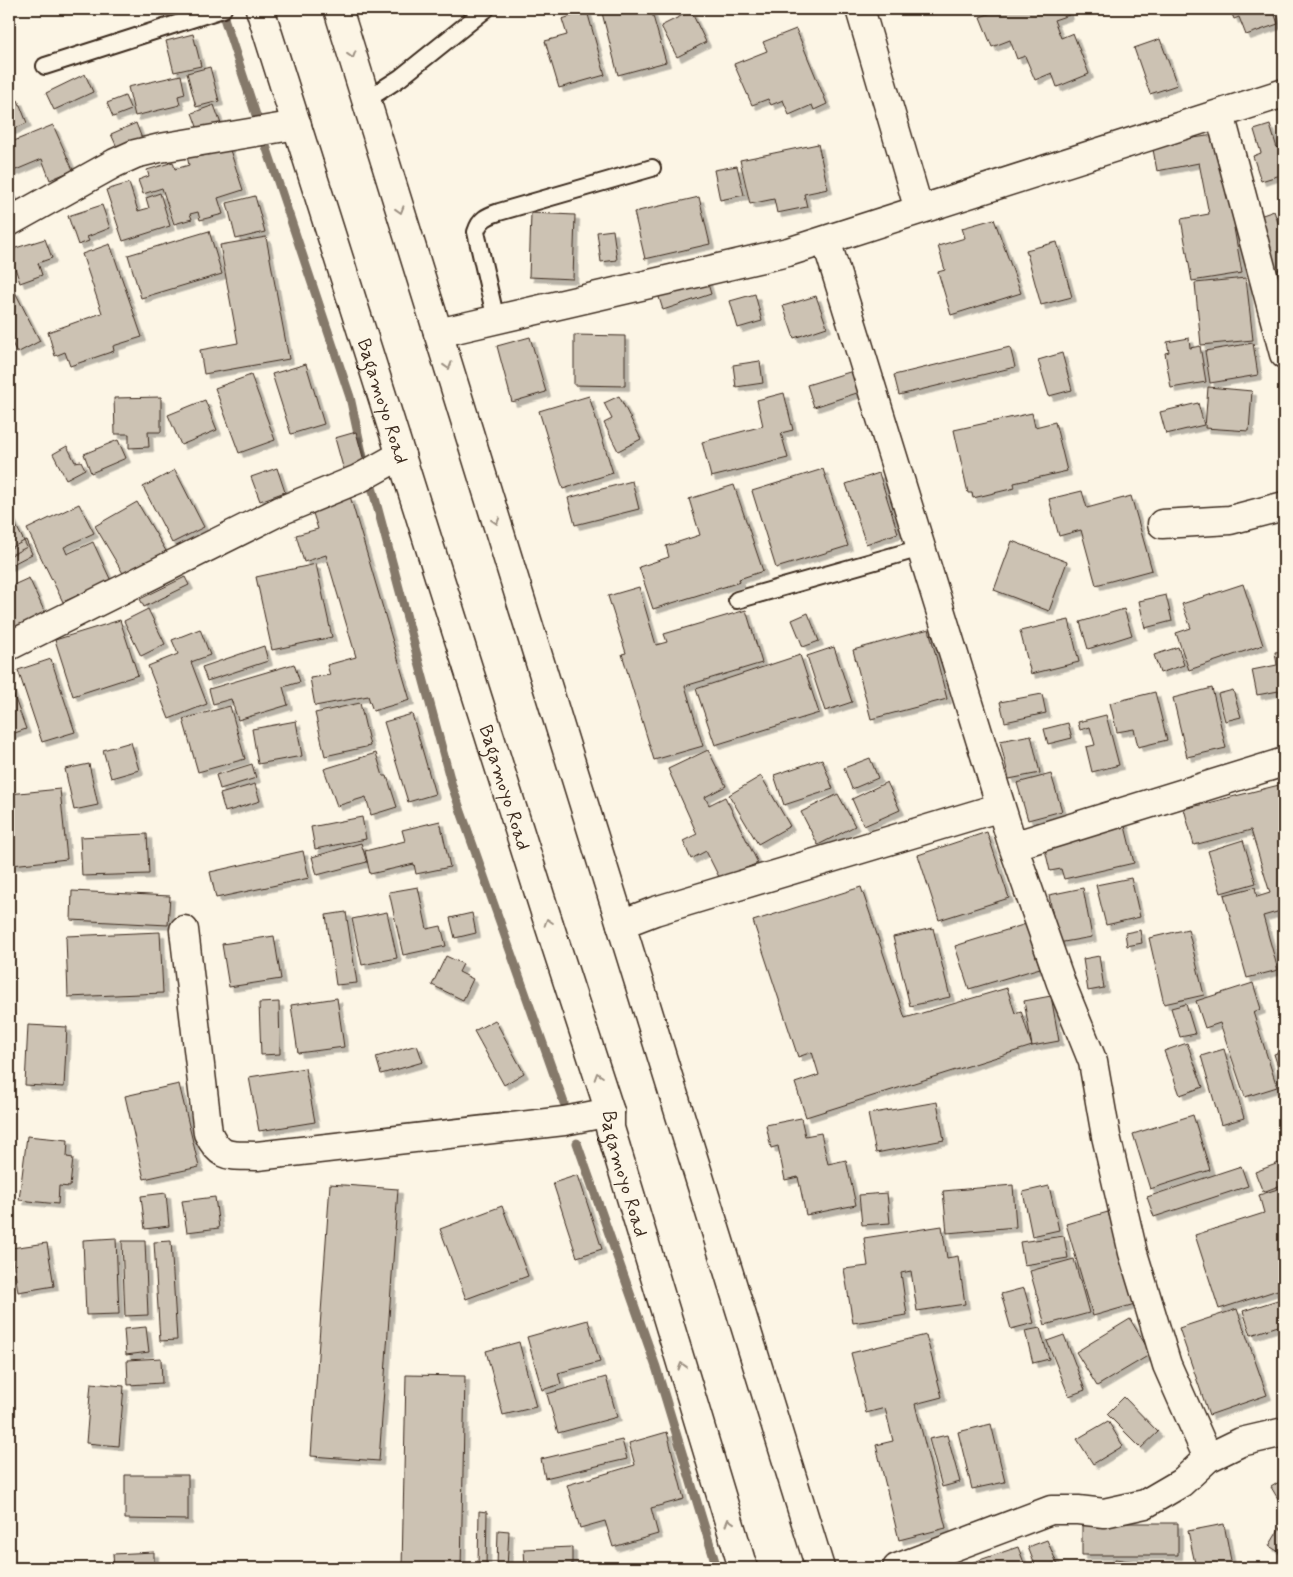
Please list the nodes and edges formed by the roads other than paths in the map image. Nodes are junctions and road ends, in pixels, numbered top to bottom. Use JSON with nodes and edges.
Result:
{"nodes":[{"id":1,"x":223,"y":9,"type":"edge"},
{"id":2,"x":260,"y":9,"type":"edge"},
{"id":3,"x":338,"y":9,"type":"edge"},
{"id":4,"x":486,"y":9,"type":"edge"},
{"id":5,"x":860,"y":9,"type":"edge"},
{"id":6,"x":45,"y":66,"type":"dead end"},
{"id":7,"x":1284,"y":93,"type":"edge"},
{"id":8,"x":366,"y":100,"type":"junction"},
{"id":9,"x":1220,"y":114,"type":"junction"},
{"id":10,"x":297,"y":125,"type":"junction"},
{"id":11,"x":652,"y":168,"type":"dead end"},
{"id":12,"x":920,"y":210,"type":"junction"},
{"id":13,"x":9,"y":222,"type":"edge"},
{"id":14,"x":826,"y":240,"type":"junction"},
{"id":15,"x":496,"y":320,"type":"junction"},
{"id":16,"x":438,"y":333,"type":"junction"},
{"id":17,"x":1284,"y":354,"type":"edge"},
{"id":18,"x":401,"y":455,"type":"junction"},
{"id":19,"x":1284,"y":506,"type":"edge"},
{"id":20,"x":1162,"y":524,"type":"dead end"},
{"id":21,"x":921,"y":548,"type":"junction"},
{"id":22,"x":737,"y":600,"type":"dead end"},
{"id":23,"x":9,"y":646,"type":"edge"},
{"id":24,"x":1284,"y":762,"type":"edge"},
{"id":25,"x":1001,"y":807,"type":"junction"},
{"id":26,"x":1014,"y":846,"type":"junction"},
{"id":27,"x":621,"y":924,"type":"junction"},
{"id":28,"x":184,"y":930,"type":"dead end"},
{"id":29,"x":610,"y":1112,"type":"junction"},
{"id":30,"x":1284,"y":1432,"type":"edge"},
{"id":31,"x":1208,"y":1458,"type":"junction"},
{"id":32,"x":744,"y":1568,"type":"edge"},
{"id":33,"x":820,"y":1568,"type":"edge"},
{"id":34,"x":897,"y":1568,"type":"edge"}],
"edges":[{"from":1,"to":6,"type":"lane"},
{"from":2,"to":10,"type":"main road","name":"Bagamoyo Road"},
{"from":3,"to":8,"type":"main road","one_way":true},
{"from":4,"to":8,"type":"lane"},
{"from":5,"to":12,"type":"main road"},
{"from":7,"to":9,"type":"main road"},
{"from":8,"to":16,"type":"main road","one_way":true},
{"from":9,"to":12,"type":"main road"},
{"from":9,"to":17,"type":"main road"},
{"from":10,"to":13,"type":"main road"},
{"from":10,"to":18,"type":"main road","name":"Bagamoyo Road"},
{"from":11,"to":15,"type":"lane"},
{"from":12,"to":14,"type":"main road"},
{"from":14,"to":15,"type":"main road"},
{"from":14,"to":21,"type":"main road"},
{"from":15,"to":16,"type":"main road"},
{"from":16,"to":27,"type":"main road","one_way":true},
{"from":18,"to":23,"type":"main road"},
{"from":29,"to":18,"type":"main road","name":"Bagamoyo Road","one_way":true},
{"from":19,"to":20,"type":"main road"},
{"from":21,"to":22,"type":"lane"},
{"from":21,"to":25,"type":"main road"},
{"from":24,"to":26,"type":"main road"},
{"from":25,"to":26,"type":"main road"},
{"from":25,"to":27,"type":"main road"},
{"from":26,"to":31,"type":"main road"},
{"from":27,"to":33,"type":"main road"},
{"from":28,"to":29,"type":"main road"},
{"from":32,"to":29,"type":"main road","name":"Bagamoyo Road","one_way":true},
{"from":30,"to":31,"type":"main road"},
{"from":31,"to":34,"type":"main road"}]}
